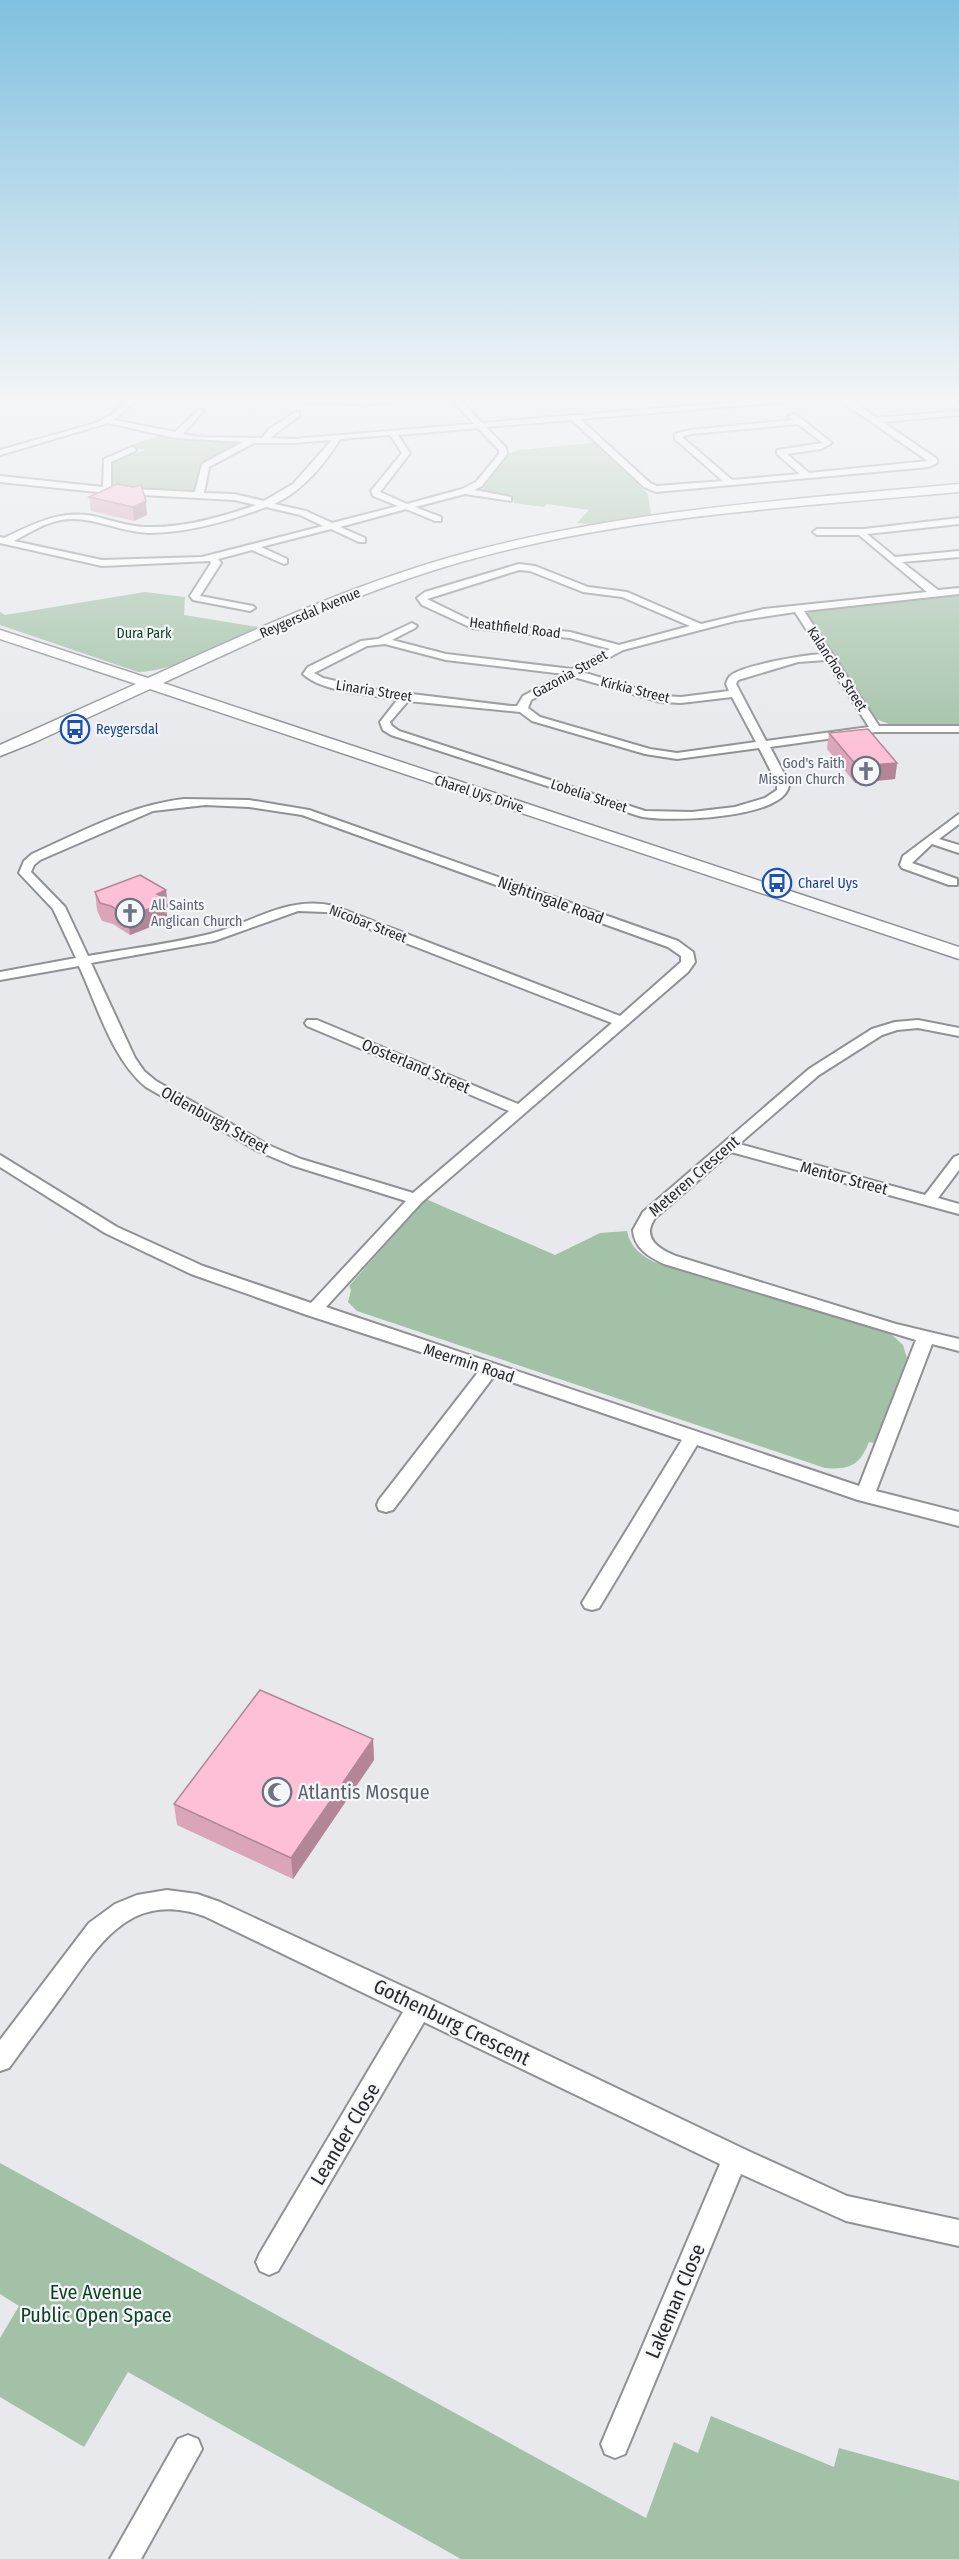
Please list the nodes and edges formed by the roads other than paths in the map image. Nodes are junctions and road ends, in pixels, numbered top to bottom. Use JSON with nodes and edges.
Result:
{"nodes":[{"id":1,"x":226,"y":516,"type":"edge"},
{"id":2,"x":311,"y":516,"type":"edge"},
{"id":3,"x":369,"y":516,"type":"edge"},
{"id":4,"x":431,"y":516,"type":"edge"},
{"id":5,"x":683,"y":516,"type":"edge"},
{"id":6,"x":438,"y":519,"type":"dead end"},
{"id":7,"x":959,"y":521,"type":"edge"},
{"id":8,"x":333,"y":526,"type":"junction"},
{"id":9,"x":817,"y":532,"type":"dead end"},
{"id":10,"x":864,"y":532,"type":"junction"},
{"id":11,"x":362,"y":540,"type":"dead end"},
{"id":12,"x":2,"y":544,"type":"edge"},
{"id":13,"x":253,"y":547,"type":"junction"},
{"id":14,"x":959,"y":554,"type":"edge"},
{"id":15,"x":213,"y":557,"type":"junction"},
{"id":16,"x":85,"y":559,"type":"junction"},
{"id":17,"x":894,"y":560,"type":"junction"},
{"id":18,"x":284,"y":561,"type":"dead end"},
{"id":19,"x":75,"y":564,"type":"dead end"},
{"id":20,"x":959,"y":591,"type":"edge"},
{"id":21,"x":935,"y":593,"type":"junction"},
{"id":22,"x":250,"y":608,"type":"dead end"},
{"id":23,"x":797,"y":608,"type":"junction"},
{"id":24,"x":412,"y":626,"type":"dead end"},
{"id":25,"x":700,"y":627,"type":"junction"},
{"id":26,"x":0,"y":634,"type":"edge"},
{"id":27,"x":381,"y":640,"type":"junction"},
{"id":28,"x":619,"y":648,"type":"junction"},
{"id":29,"x":828,"y":657,"type":"junction"},
{"id":30,"x":571,"y":673,"type":"junction"},
{"id":31,"x":152,"y":684,"type":"junction"},
{"id":32,"x":736,"y":693,"type":"junction"},
{"id":33,"x":406,"y":696,"type":"junction"},
{"id":34,"x":523,"y":709,"type":"junction"},
{"id":35,"x":876,"y":729,"type":"junction"},
{"id":36,"x":959,"y":729,"type":"edge"},
{"id":37,"x":765,"y":745,"type":"junction"},
{"id":38,"x":0,"y":751,"type":"edge"},
{"id":39,"x":959,"y":818,"type":"edge"},
{"id":40,"x":930,"y":840,"type":"junction"},
{"id":41,"x":959,"y":849,"type":"edge"},
{"id":42,"x":953,"y":882,"type":"dead end"},
{"id":43,"x":959,"y":953,"type":"edge"},
{"id":44,"x":84,"y":960,"type":"junction"},
{"id":45,"x":0,"y":976,"type":"edge"},
{"id":46,"x":959,"y":1017,"type":"edge"},
{"id":47,"x":622,"y":1022,"type":"junction"},
{"id":48,"x":312,"y":1023,"type":"dead end"},
{"id":49,"x":941,"y":1027,"type":"junction"},
{"id":50,"x":959,"y":1032,"type":"edge"},
{"id":51,"x":520,"y":1110,"type":"junction"},
{"id":52,"x":729,"y":1146,"type":"junction"},
{"id":53,"x":959,"y":1160,"type":"edge"},
{"id":54,"x":0,"y":1161,"type":"edge"},
{"id":55,"x":416,"y":1199,"type":"junction"},
{"id":56,"x":928,"y":1201,"type":"junction"},
{"id":57,"x":959,"y":1209,"type":"edge"},
{"id":58,"x":314,"y":1311,"type":"junction"},
{"id":59,"x":926,"y":1337,"type":"junction"},
{"id":60,"x":959,"y":1345,"type":"edge"},
{"id":61,"x":489,"y":1370,"type":"junction"},
{"id":62,"x":693,"y":1437,"type":"junction"},
{"id":63,"x":865,"y":1495,"type":"junction"},
{"id":64,"x":386,"y":1505,"type":"dead end"},
{"id":65,"x":959,"y":1519,"type":"edge"},
{"id":66,"x":592,"y":1603,"type":"dead end"},
{"id":67,"x":420,"y":2006,"type":"junction"},
{"id":68,"x":0,"y":2060,"type":"edge"},
{"id":69,"x":735,"y":2158,"type":"junction"},
{"id":70,"x":959,"y":2233,"type":"edge"},
{"id":71,"x":269,"y":2262,"type":"dead end"},
{"id":72,"x":615,"y":2444,"type":"dead end"},
{"id":73,"x":188,"y":2450,"type":"dead end"},
{"id":74,"x":125,"y":2559,"type":"edge"}],
"edges":[{"from":1,"to":12,"type":"street"},
{"from":2,"to":8,"type":"street"},
{"from":3,"to":8,"type":"street"},
{"from":4,"to":6,"type":"street"},
{"from":5,"to":31,"type":"main road","name":"Reygersdal Avenue"},
{"from":7,"to":10,"type":"street"},
{"from":8,"to":11,"type":"street"},
{"from":8,"to":13,"type":"street"},
{"from":9,"to":10,"type":"street"},
{"from":10,"to":17,"type":"street"},
{"from":12,"to":16,"type":"street"},
{"from":13,"to":15,"type":"street"},
{"from":13,"to":18,"type":"street"},
{"from":14,"to":17,"type":"street"},
{"from":15,"to":16,"type":"street"},
{"from":15,"to":22,"type":"street"},
{"from":16,"to":19,"type":"street"},
{"from":17,"to":21,"type":"street"},
{"from":20,"to":21,"type":"street","name":"Gazonia Street"},
{"from":21,"to":23,"type":"street","name":"Gazonia Street"},
{"from":23,"to":25,"type":"street","name":"Gazonia Street"},
{"from":23,"to":29,"type":"street","name":"Kalanchoe Street"},
{"from":24,"to":27,"type":"street","name":"Linaria Street"},
{"from":25,"to":28,"type":"street","name":"Gazonia Street"},
{"from":25,"to":28,"type":"street","name":"Heathfield Road"},
{"from":26,"to":31,"type":"main road","name":"Charel Uys Drive"},
{"from":27,"to":30,"type":"street"},
{"from":27,"to":33,"type":"street","name":"Linaria Street"},
{"from":28,"to":30,"type":"street","name":"Gazonia Street"},
{"from":29,"to":32,"type":"street"},
{"from":29,"to":35,"type":"street","name":"Kalanchoe Street"},
{"from":30,"to":32,"type":"street","name":"Kirkia Street"},
{"from":30,"to":34,"type":"street","name":"Gazonia Street"},
{"from":31,"to":38,"type":"main road","name":"Reygersdal Avenue"},
{"from":31,"to":43,"type":"main road","name":"Charel Uys Drive"},
{"from":32,"to":37,"type":"street"},
{"from":33,"to":34,"type":"street","name":"Linaria Street"},
{"from":33,"to":37,"type":"street","name":"Lobelia Street"},
{"from":34,"to":37,"type":"street","name":"Gazonia Street"},
{"from":35,"to":36,"type":"street","name":"Gazonia Street"},
{"from":35,"to":37,"type":"street","name":"Gazonia Street"},
{"from":39,"to":40,"type":"street"},
{"from":40,"to":41,"type":"street"},
{"from":40,"to":42,"type":"street"},
{"from":44,"to":45,"type":"street","name":"Nicobar Street"},
{"from":44,"to":47,"type":"street","name":"Nicobar Street"},
{"from":44,"to":47,"type":"street","name":"Nightingale Road"},
{"from":44,"to":55,"type":"street","name":"Oldenburgh Street"},
{"from":46,"to":49,"type":"street"},
{"from":47,"to":51,"type":"street","name":"Nightingale Road"},
{"from":48,"to":51,"type":"street","name":"Oosterland Street"},
{"from":49,"to":50,"type":"street","name":"Meteren Crescent"},
{"from":49,"to":52,"type":"street","name":"Meteren Crescent"},
{"from":51,"to":55,"type":"street","name":"Nightingale Road"},
{"from":52,"to":56,"type":"street","name":"Mentor Street"},
{"from":52,"to":59,"type":"street","name":"Meteren Crescent"},
{"from":53,"to":56,"type":"street"},
{"from":54,"to":58,"type":"street","name":"Meermin Road"},
{"from":55,"to":58,"type":"street","name":"Nightingale Road"},
{"from":56,"to":57,"type":"street","name":"Mentor Street"},
{"from":58,"to":61,"type":"street","name":"Meermin Road"},
{"from":59,"to":60,"type":"street","name":"Meteren Crescent"},
{"from":59,"to":63,"type":"street"},
{"from":61,"to":62,"type":"street","name":"Meermin Road"},
{"from":61,"to":64,"type":"street"},
{"from":62,"to":63,"type":"street","name":"Meermin Road"},
{"from":62,"to":66,"type":"street"},
{"from":63,"to":65,"type":"street","name":"Meermin Road"},
{"from":67,"to":68,"type":"street","name":"Gothenburg Crescent"},
{"from":67,"to":69,"type":"street","name":"Gothenburg Crescent"},
{"from":67,"to":71,"type":"street","name":"Leander Close"},
{"from":69,"to":70,"type":"street","name":"Gothenburg Crescent"},
{"from":69,"to":72,"type":"street","name":"Lakeman Close"},
{"from":73,"to":74,"type":"street"}]}
